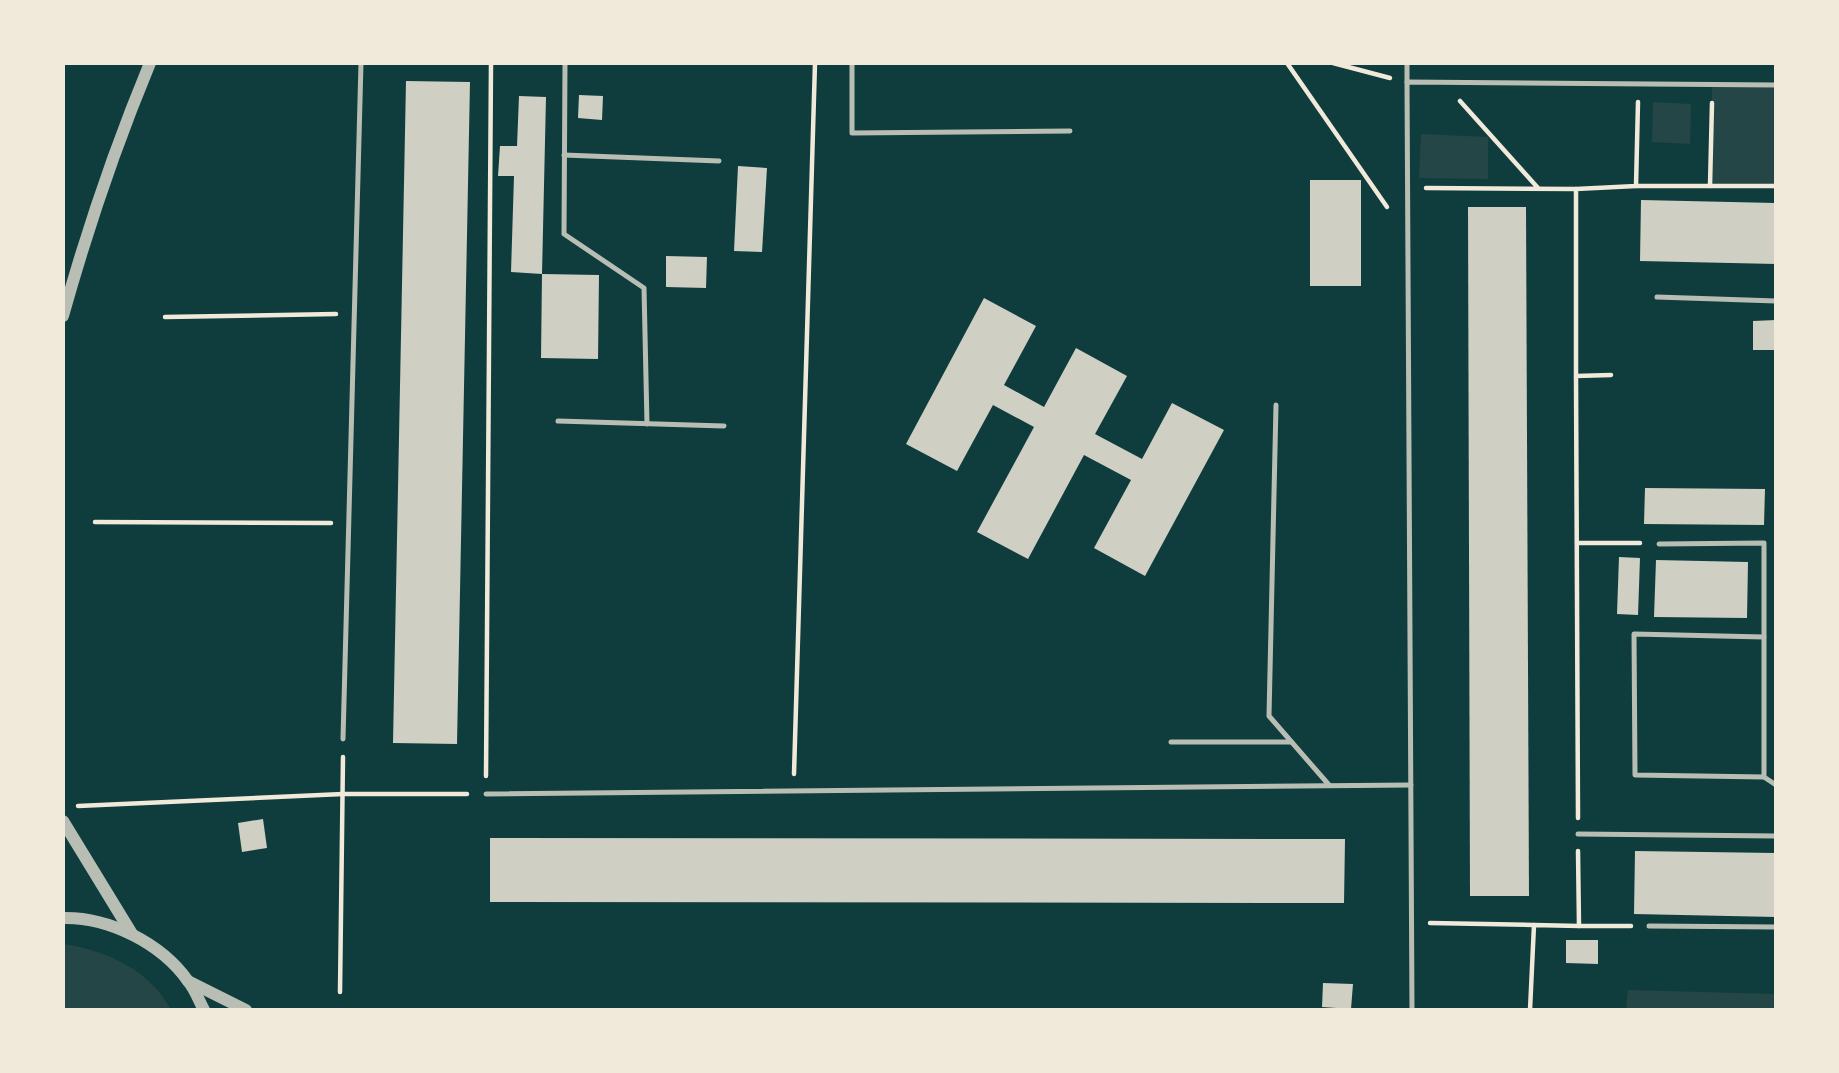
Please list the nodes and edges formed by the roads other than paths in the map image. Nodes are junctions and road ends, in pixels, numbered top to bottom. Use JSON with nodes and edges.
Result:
{"nodes":[{"id":1,"x":150,"y":63,"type":"edge"},
{"id":2,"x":361,"y":63,"type":"edge"},
{"id":3,"x":565,"y":63,"type":"edge"},
{"id":4,"x":852,"y":63,"type":"edge"},
{"id":5,"x":1406,"y":63,"type":"edge"},
{"id":6,"x":1406,"y":82,"type":"junction"},
{"id":7,"x":1776,"y":85,"type":"edge"},
{"id":8,"x":1070,"y":131,"type":"dead end"},
{"id":9,"x":564,"y":155,"type":"junction"},
{"id":10,"x":719,"y":161,"type":"dead end"},
{"id":11,"x":1657,"y":297,"type":"dead end"},
{"id":12,"x":1776,"y":301,"type":"edge"},
{"id":13,"x":63,"y":316,"type":"edge"},
{"id":14,"x":1276,"y":405,"type":"dead end"},
{"id":15,"x":558,"y":422,"type":"dead end"},
{"id":16,"x":647,"y":424,"type":"junction"},
{"id":17,"x":724,"y":426,"type":"dead end"},
{"id":18,"x":1659,"y":544,"type":"road end"},
{"id":19,"x":1764,"y":637,"type":"junction"},
{"id":20,"x":343,"y":739,"type":"road end"},
{"id":21,"x":1171,"y":742,"type":"dead end"},
{"id":22,"x":1291,"y":742,"type":"junction"},
{"id":23,"x":1764,"y":777,"type":"junction"},
{"id":24,"x":1329,"y":785,"type":"junction"},
{"id":25,"x":1411,"y":785,"type":"junction"},
{"id":26,"x":1776,"y":785,"type":"edge"},
{"id":27,"x":486,"y":794,"type":"road end"},
{"id":28,"x":63,"y":821,"type":"edge"},
{"id":29,"x":1578,"y":834,"type":"road end"},
{"id":30,"x":1776,"y":836,"type":"edge"},
{"id":31,"x":63,"y":918,"type":"edge"},
{"id":32,"x":1649,"y":926,"type":"road end"},
{"id":33,"x":1776,"y":927,"type":"edge"},
{"id":34,"x":132,"y":934,"type":"junction"},
{"id":35,"x":188,"y":981,"type":"junction"},
{"id":36,"x":204,"y":1010,"type":"edge"},
{"id":37,"x":246,"y":1010,"type":"edge"},
{"id":38,"x":1412,"y":1010,"type":"edge"}],
"edges":[{"from":1,"to":13,"type":"street"},
{"from":2,"to":20,"type":"lane"},
{"from":3,"to":9,"type":"lane"},
{"from":4,"to":8,"type":"lane"},
{"from":5,"to":6,"type":"lane"},
{"from":6,"to":7,"type":"lane"},
{"from":6,"to":25,"type":"lane"},
{"from":9,"to":10,"type":"lane"},
{"from":9,"to":16,"type":"lane"},
{"from":11,"to":12,"type":"lane"},
{"from":14,"to":22,"type":"lane"},
{"from":15,"to":16,"type":"lane"},
{"from":16,"to":17,"type":"lane"},
{"from":18,"to":19,"type":"lane"},
{"from":19,"to":23,"type":"lane"},
{"from":19,"to":23,"type":"lane"},
{"from":21,"to":22,"type":"lane"},
{"from":22,"to":24,"type":"lane"},
{"from":23,"to":26,"type":"lane"},
{"from":24,"to":25,"type":"lane"},
{"from":24,"to":27,"type":"lane"},
{"from":25,"to":38,"type":"lane"},
{"from":28,"to":34,"type":"street"},
{"from":29,"to":30,"type":"lane"},
{"from":31,"to":34,"type":"street"},
{"from":32,"to":33,"type":"lane"},
{"from":34,"to":35,"type":"street"},
{"from":35,"to":36,"type":"street"},
{"from":35,"to":37,"type":"street"}]}
